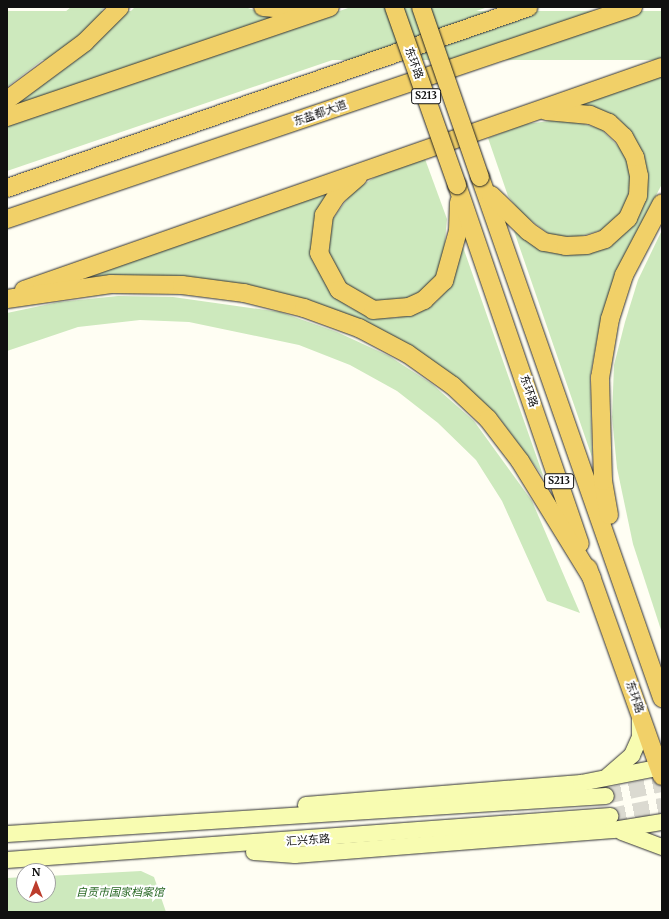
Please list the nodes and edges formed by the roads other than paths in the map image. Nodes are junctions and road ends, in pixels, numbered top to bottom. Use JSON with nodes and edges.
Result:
{"nodes":[{"id":1,"x":120,"y":7,"type":"edge"},
{"id":2,"x":263,"y":7,"type":"edge"},
{"id":3,"x":394,"y":7,"type":"edge"},
{"id":4,"x":421,"y":7,"type":"edge"},
{"id":5,"x":529,"y":7,"type":"edge"},
{"id":6,"x":633,"y":7,"type":"edge"},
{"id":7,"x":327,"y":8,"type":"edge"},
{"id":8,"x":662,"y":67,"type":"edge"},
{"id":9,"x":7,"y":100,"type":"edge"},
{"id":10,"x":533,"y":111,"type":"junction"},
{"id":11,"x":7,"y":117,"type":"edge"},
{"id":12,"x":375,"y":166,"type":"junction"},
{"id":13,"x":480,"y":177,"type":"junction"},
{"id":14,"x":457,"y":185,"type":"junction"},
{"id":15,"x":7,"y":188,"type":"edge"},
{"id":16,"x":662,"y":203,"type":"edge"},
{"id":17,"x":7,"y":219,"type":"edge"},
{"id":18,"x":7,"y":298,"type":"edge"},
{"id":19,"x":536,"y":333,"type":"junction"},
{"id":20,"x":512,"y":342,"type":"junction"},
{"id":21,"x":618,"y":567,"type":"junction"},
{"id":22,"x":592,"y":578,"type":"junction"},
{"id":23,"x":662,"y":698,"type":"edge"},
{"id":24,"x":640,"y":712,"type":"junction"},
{"id":25,"x":661,"y":770,"type":"edge"},
{"id":26,"x":602,"y":779,"type":"junction"},
{"id":27,"x":606,"y":796,"type":"tunnel mouth"},
{"id":28,"x":662,"y":822,"type":"edge"},
{"id":29,"x":198,"y":823,"type":"junction"},
{"id":30,"x":611,"y":823,"type":"junction"},
{"id":31,"x":7,"y":834,"type":"edge"},
{"id":32,"x":662,"y":847,"type":"edge"},
{"id":33,"x":7,"y":860,"type":"edge"}],
"edges":[{"from":1,"to":9,"type":"highway"},
{"from":2,"to":7,"type":"highway"},
{"from":3,"to":14,"type":"highway","name":"东环路","number":"S213","bridge":true},
{"from":4,"to":13,"type":"highway","number":"S213","bridge":true},
{"from":5,"to":15,"type":"highway"},
{"from":6,"to":17,"type":"highway","name":"东盐都大道"},
{"from":7,"to":11,"type":"highway"},
{"from":8,"to":10,"type":"highway"},
{"from":10,"to":12,"type":"highway"},
{"from":10,"to":13,"type":"highway"},
{"from":12,"to":14,"type":"highway"},
{"from":12,"to":18,"type":"highway"},
{"from":13,"to":19,"type":"highway","number":"S213"},
{"from":14,"to":20,"type":"highway","name":"东环路","number":"S213"},
{"from":16,"to":21,"type":"highway"},
{"from":18,"to":22,"type":"highway"},
{"from":19,"to":20,"type":"highway"},
{"from":19,"to":21,"type":"highway","number":"S213"},
{"from":20,"to":22,"type":"highway","name":"东环路","number":"S213"},
{"from":21,"to":23,"type":"highway","number":"S213"},
{"from":22,"to":24,"type":"highway","name":"东环路","number":"S213"},
{"from":24,"to":25,"type":"highway","name":"东环路","number":"S213"},
{"from":24,"to":26,"type":"main road"},
{"from":25,"to":26,"type":"main road"},
{"from":26,"to":29,"type":"main road"},
{"from":27,"to":29,"type":"main road"},
{"from":28,"to":30,"type":"main road"},
{"from":29,"to":31,"type":"main road"},
{"from":30,"to":32,"type":"main road"},
{"from":30,"to":33,"type":"main road","name":"汇兴东路"}]}
